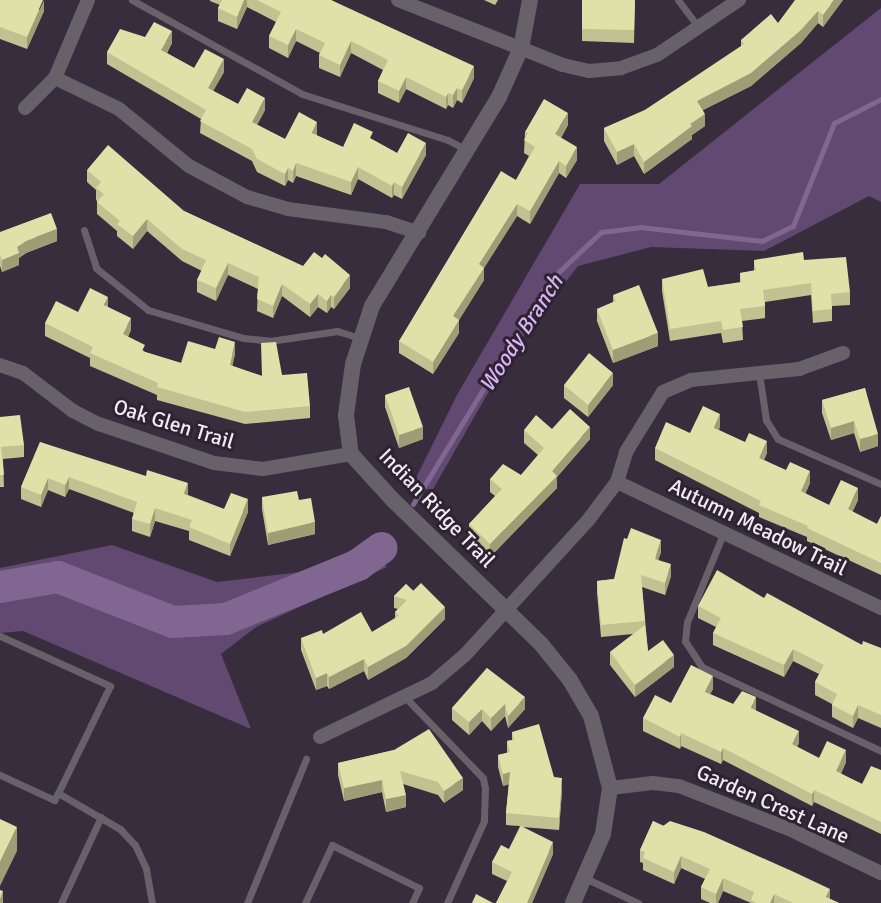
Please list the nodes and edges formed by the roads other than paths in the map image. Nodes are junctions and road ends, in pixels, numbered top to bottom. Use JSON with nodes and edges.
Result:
{"nodes":[{"id":1,"x":88,"y":0,"type":"edge"},
{"id":2,"x":132,"y":0,"type":"edge"},
{"id":3,"x":398,"y":0,"type":"edge"},
{"id":4,"x":530,"y":0,"type":"edge"},
{"id":5,"x":678,"y":0,"type":"edge"},
{"id":6,"x":739,"y":0,"type":"edge"},
{"id":7,"x":700,"y":29,"type":"junction"},
{"id":8,"x":522,"y":48,"type":"junction"},
{"id":9,"x":55,"y":78,"type":"junction"},
{"id":10,"x":26,"y":108,"type":"dead end"},
{"id":11,"x":468,"y":150,"type":"junction"},
{"id":12,"x":84,"y":230,"type":"dead end"},
{"id":13,"x":419,"y":233,"type":"junction"},
{"id":14,"x":360,"y":338,"type":"junction"},
{"id":15,"x":843,"y":353,"type":"dead end"},
{"id":16,"x":0,"y":365,"type":"edge"},
{"id":17,"x":759,"y":373,"type":"junction"},
{"id":18,"x":351,"y":453,"type":"junction"},
{"id":19,"x":617,"y":482,"type":"junction"},
{"id":20,"x":881,"y":484,"type":"edge"},
{"id":21,"x":723,"y":534,"type":"junction"},
{"id":22,"x":881,"y":608,"type":"edge"},
{"id":23,"x":507,"y":612,"type":"junction"},
{"id":24,"x":0,"y":636,"type":"edge"},
{"id":25,"x":405,"y":697,"type":"junction"},
{"id":26,"x":320,"y":737,"type":"dead end"},
{"id":27,"x":881,"y":751,"type":"edge"},
{"id":28,"x":306,"y":759,"type":"dead end"},
{"id":29,"x":0,"y":775,"type":"edge"},
{"id":30,"x":610,"y":788,"type":"junction"},
{"id":31,"x":58,"y":793,"type":"junction"},
{"id":32,"x":101,"y":817,"type":"junction"},
{"id":33,"x":881,"y":873,"type":"edge"},
{"id":34,"x":585,"y":878,"type":"junction"},
{"id":35,"x":61,"y":903,"type":"edge"},
{"id":36,"x":152,"y":903,"type":"edge"},
{"id":37,"x":247,"y":903,"type":"edge"},
{"id":38,"x":305,"y":903,"type":"edge"},
{"id":39,"x":411,"y":903,"type":"edge"},
{"id":40,"x":447,"y":903,"type":"edge"},
{"id":41,"x":573,"y":903,"type":"edge"},
{"id":42,"x":639,"y":903,"type":"edge"}],
"edges":[{"from":1,"to":9,"type":"street"},
{"from":2,"to":11,"type":"lane"},
{"from":3,"to":8,"type":"street"},
{"from":4,"to":8,"type":"street","name":"Indian Ridge Trail"},
{"from":5,"to":7,"type":"lane"},
{"from":6,"to":7,"type":"street"},
{"from":7,"to":8,"type":"street"},
{"from":8,"to":11,"type":"street","name":"Indian Ridge Trail"},
{"from":9,"to":10,"type":"street"},
{"from":9,"to":13,"type":"street"},
{"from":11,"to":13,"type":"street","name":"Indian Ridge Trail"},
{"from":12,"to":14,"type":"lane"},
{"from":13,"to":14,"type":"street","name":"Indian Ridge Trail"},
{"from":14,"to":18,"type":"street","name":"Indian Ridge Trail"},
{"from":15,"to":17,"type":"street"},
{"from":16,"to":18,"type":"street","name":"Oak Glen Trail"},
{"from":17,"to":19,"type":"street"},
{"from":17,"to":20,"type":"lane"},
{"from":18,"to":23,"type":"street","name":"Indian Ridge Trail"},
{"from":19,"to":21,"type":"street","name":"Autumn Meadow Trail"},
{"from":19,"to":23,"type":"street"},
{"from":21,"to":22,"type":"street","name":"Autumn Meadow Trail"},
{"from":21,"to":27,"type":"lane"},
{"from":23,"to":25,"type":"street"},
{"from":23,"to":30,"type":"street","name":"Indian Ridge Trail"},
{"from":24,"to":31,"type":"lane"},
{"from":25,"to":26,"type":"street"},
{"from":25,"to":40,"type":"lane"},
{"from":28,"to":37,"type":"lane"},
{"from":29,"to":31,"type":"lane"},
{"from":30,"to":33,"type":"street","name":"Garden Crest Lane"},
{"from":30,"to":34,"type":"street","name":"Indian Ridge Trail"},
{"from":31,"to":32,"type":"lane"},
{"from":32,"to":35,"type":"lane"},
{"from":32,"to":36,"type":"lane"},
{"from":34,"to":41,"type":"street","name":"Indian Ridge Trail"},
{"from":34,"to":42,"type":"lane"},
{"from":38,"to":39,"type":"lane"}]}
